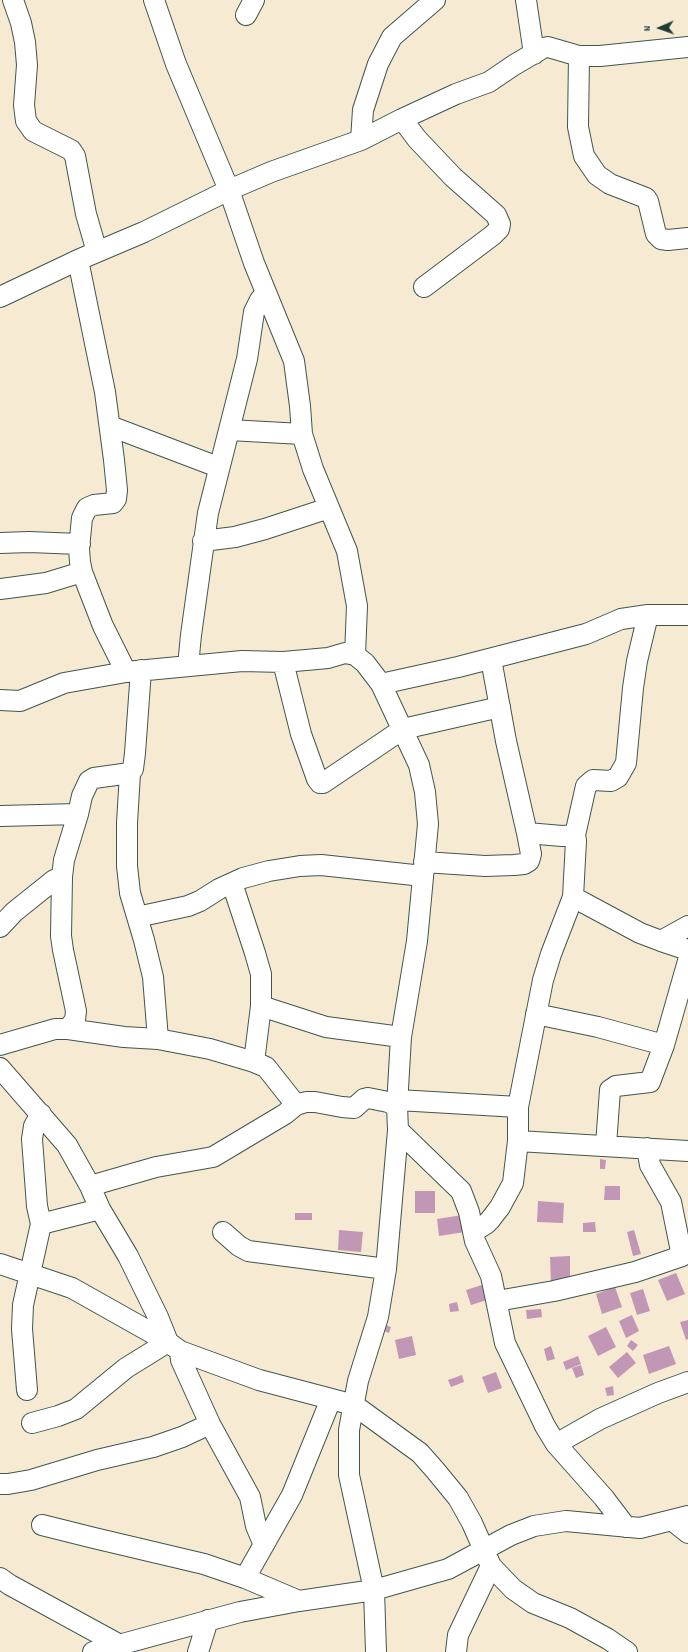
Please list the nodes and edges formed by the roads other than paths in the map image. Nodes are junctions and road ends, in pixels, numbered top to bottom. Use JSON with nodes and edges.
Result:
{"nodes":[{"id":1,"x":13,"y":0,"type":"edge"},
{"id":2,"x":154,"y":0,"type":"edge"},
{"id":3,"x":435,"y":0,"type":"edge"},
{"id":4,"x":526,"y":0,"type":"edge"},
{"id":5,"x":688,"y":47,"type":"edge"},
{"id":6,"x":534,"y":54,"type":"junction"},
{"id":7,"x":579,"y":56,"type":"junction"},
{"id":8,"x":402,"y":119,"type":"junction"},
{"id":9,"x":361,"y":140,"type":"junction"},
{"id":10,"x":229,"y":190,"type":"junction"},
{"id":11,"x":688,"y":238,"type":"edge"},
{"id":12,"x":97,"y":252,"type":"junction"},
{"id":13,"x":78,"y":260,"type":"junction"},
{"id":14,"x":424,"y":287,"type":"dead end"},
{"id":15,"x":266,"y":293,"type":"junction"},
{"id":16,"x":0,"y":297,"type":"edge"},
{"id":17,"x":110,"y":426,"type":"junction"},
{"id":18,"x":230,"y":430,"type":"junction"},
{"id":19,"x":302,"y":434,"type":"junction"},
{"id":20,"x":218,"y":467,"type":"junction"},
{"id":21,"x":329,"y":508,"type":"junction"},
{"id":22,"x":203,"y":541,"type":"junction"},
{"id":23,"x":0,"y":543,"type":"edge"},
{"id":24,"x":80,"y":544,"type":"junction"},
{"id":25,"x":82,"y":572,"type":"junction"},
{"id":26,"x":0,"y":589,"type":"edge"},
{"id":27,"x":648,"y":615,"type":"junction"},
{"id":28,"x":688,"y":615,"type":"edge"},
{"id":29,"x":355,"y":655,"type":"junction"},
{"id":30,"x":491,"y":659,"type":"junction"},
{"id":31,"x":283,"y":662,"type":"junction"},
{"id":32,"x":188,"y":666,"type":"junction"},
{"id":33,"x":134,"y":671,"type":"junction"},
{"id":34,"x":381,"y":684,"type":"junction"},
{"id":35,"x":0,"y":700,"type":"edge"},
{"id":36,"x":500,"y":707,"type":"junction"},
{"id":37,"x":403,"y":729,"type":"junction"},
{"id":38,"x":130,"y":773,"type":"junction"},
{"id":39,"x":78,"y":814,"type":"junction"},
{"id":40,"x":0,"y":816,"type":"edge"},
{"id":41,"x":527,"y":833,"type":"junction"},
{"id":42,"x":575,"y":835,"type":"junction"},
{"id":43,"x":424,"y":869,"type":"junction"},
{"id":44,"x":62,"y":877,"type":"junction"},
{"id":45,"x":232,"y":883,"type":"junction"},
{"id":46,"x":573,"y":898,"type":"junction"},
{"id":47,"x":137,"y":917,"type":"junction"},
{"id":48,"x":688,"y":926,"type":"edge"},
{"id":49,"x":0,"y":927,"type":"edge"},
{"id":50,"x":661,"y":941,"type":"junction"},
{"id":51,"x":688,"y":950,"type":"edge"},
{"id":52,"x":688,"y":961,"type":"edge"},
{"id":53,"x":262,"y":1006,"type":"junction"},
{"id":54,"x":536,"y":1014,"type":"junction"},
{"id":55,"x":68,"y":1029,"type":"junction"},
{"id":56,"x":401,"y":1037,"type":"junction"},
{"id":57,"x":158,"y":1039,"type":"junction"},
{"id":58,"x":0,"y":1045,"type":"edge"},
{"id":59,"x":664,"y":1045,"type":"junction"},
{"id":60,"x":254,"y":1062,"type":"junction"},
{"id":61,"x":0,"y":1068,"type":"edge"},
{"id":62,"x":397,"y":1103,"type":"junction"},
{"id":63,"x":296,"y":1104,"type":"junction"},
{"id":64,"x":518,"y":1107,"type":"junction"},
{"id":65,"x":41,"y":1114,"type":"junction"},
{"id":66,"x":398,"y":1130,"type":"junction"},
{"id":67,"x":518,"y":1141,"type":"junction"},
{"id":68,"x":606,"y":1145,"type":"junction"},
{"id":69,"x":647,"y":1148,"type":"junction"},
{"id":70,"x":688,"y":1151,"type":"edge"},
{"id":71,"x":90,"y":1186,"type":"junction"},
{"id":72,"x":100,"y":1209,"type":"junction"},
{"id":73,"x":41,"y":1224,"type":"junction"},
{"id":74,"x":223,"y":1232,"type":"dead end"},
{"id":75,"x":473,"y":1232,"type":"junction"},
{"id":76,"x":685,"y":1263,"type":"edge"},
{"id":77,"x":0,"y":1264,"type":"edge"},
{"id":78,"x":386,"y":1269,"type":"junction"},
{"id":79,"x":30,"y":1274,"type":"junction"},
{"id":80,"x":497,"y":1301,"type":"junction"},
{"id":81,"x":174,"y":1347,"type":"junction"},
{"id":82,"x":688,"y":1382,"type":"edge"},
{"id":83,"x":27,"y":1390,"type":"dead end"},
{"id":84,"x":331,"y":1399,"type":"junction"},
{"id":85,"x":354,"y":1405,"type":"junction"},
{"id":86,"x":32,"y":1423,"type":"dead end"},
{"id":87,"x":210,"y":1424,"type":"junction"},
{"id":88,"x":556,"y":1444,"type":"junction"},
{"id":89,"x":0,"y":1484,"type":"edge"},
{"id":90,"x":680,"y":1518,"type":"edge"},
{"id":91,"x":42,"y":1525,"type":"dead end"},
{"id":92,"x":626,"y":1527,"type":"junction"},
{"id":93,"x":688,"y":1534,"type":"edge"},
{"id":94,"x":264,"y":1545,"type":"junction"},
{"id":95,"x":488,"y":1558,"type":"junction"},
{"id":96,"x":0,"y":1578,"type":"edge"},
{"id":97,"x":245,"y":1578,"type":"junction"},
{"id":98,"x":374,"y":1590,"type":"junction"},
{"id":99,"x":299,"y":1601,"type":"junction"},
{"id":100,"x":208,"y":1620,"type":"junction"},
{"id":101,"x":118,"y":1644,"type":"junction"},
{"id":102,"x":93,"y":1652,"type":"edge"},
{"id":103,"x":198,"y":1652,"type":"edge"},
{"id":104,"x":376,"y":1652,"type":"edge"},
{"id":105,"x":456,"y":1652,"type":"edge"},
{"id":106,"x":627,"y":1652,"type":"edge"}],
"edges":[{"from":1,"to":12,"type":"street"},
{"from":2,"to":10,"type":"street"},
{"from":3,"to":9,"type":"street"},
{"from":4,"to":6,"type":"street"},
{"from":5,"to":7,"type":"street"},
{"from":6,"to":7,"type":"street"},
{"from":6,"to":8,"type":"street"},
{"from":7,"to":11,"type":"street"},
{"from":8,"to":9,"type":"street"},
{"from":8,"to":14,"type":"street"},
{"from":9,"to":10,"type":"street"},
{"from":10,"to":12,"type":"street"},
{"from":10,"to":15,"type":"street"},
{"from":12,"to":13,"type":"street"},
{"from":13,"to":16,"type":"street"},
{"from":13,"to":17,"type":"street"},
{"from":15,"to":18,"type":"street"},
{"from":15,"to":19,"type":"street"},
{"from":17,"to":20,"type":"street"},
{"from":17,"to":24,"type":"street"},
{"from":18,"to":19,"type":"street"},
{"from":18,"to":20,"type":"street"},
{"from":19,"to":21,"type":"street"},
{"from":20,"to":22,"type":"street"},
{"from":21,"to":22,"type":"street"},
{"from":21,"to":29,"type":"street"},
{"from":22,"to":32,"type":"street"},
{"from":23,"to":24,"type":"street"},
{"from":24,"to":25,"type":"street"},
{"from":25,"to":26,"type":"street"},
{"from":25,"to":33,"type":"street"},
{"from":27,"to":28,"type":"street"},
{"from":27,"to":30,"type":"street"},
{"from":27,"to":42,"type":"street"},
{"from":29,"to":31,"type":"street"},
{"from":29,"to":34,"type":"street"},
{"from":30,"to":34,"type":"street"},
{"from":30,"to":36,"type":"street"},
{"from":31,"to":32,"type":"street"},
{"from":31,"to":37,"type":"street"},
{"from":32,"to":33,"type":"street"},
{"from":33,"to":35,"type":"street"},
{"from":33,"to":38,"type":"street"},
{"from":34,"to":37,"type":"street"},
{"from":36,"to":37,"type":"street"},
{"from":36,"to":41,"type":"street"},
{"from":37,"to":43,"type":"street"},
{"from":38,"to":39,"type":"street"},
{"from":38,"to":47,"type":"street"},
{"from":39,"to":40,"type":"street"},
{"from":39,"to":44,"type":"street"},
{"from":41,"to":42,"type":"street"},
{"from":41,"to":43,"type":"street"},
{"from":42,"to":46,"type":"street"},
{"from":43,"to":45,"type":"street"},
{"from":43,"to":56,"type":"street"},
{"from":44,"to":49,"type":"street"},
{"from":44,"to":55,"type":"street"},
{"from":45,"to":47,"type":"street"},
{"from":45,"to":53,"type":"street"},
{"from":46,"to":50,"type":"street"},
{"from":46,"to":54,"type":"street"},
{"from":47,"to":57,"type":"street"},
{"from":48,"to":50,"type":"street"},
{"from":50,"to":51,"type":"street"},
{"from":52,"to":59,"type":"street"},
{"from":53,"to":56,"type":"street"},
{"from":53,"to":60,"type":"street"},
{"from":54,"to":59,"type":"street"},
{"from":54,"to":64,"type":"street"},
{"from":55,"to":57,"type":"street"},
{"from":55,"to":58,"type":"street"},
{"from":56,"to":62,"type":"street"},
{"from":57,"to":60,"type":"street"},
{"from":59,"to":68,"type":"street"},
{"from":60,"to":63,"type":"street"},
{"from":61,"to":65,"type":"street"},
{"from":62,"to":63,"type":"street"},
{"from":62,"to":64,"type":"street"},
{"from":62,"to":66,"type":"street"},
{"from":63,"to":71,"type":"street"},
{"from":64,"to":67,"type":"street"},
{"from":65,"to":71,"type":"street"},
{"from":65,"to":73,"type":"street"},
{"from":66,"to":75,"type":"street"},
{"from":66,"to":78,"type":"street"},
{"from":67,"to":68,"type":"street"},
{"from":67,"to":75,"type":"street"},
{"from":68,"to":69,"type":"street"},
{"from":69,"to":70,"type":"street"},
{"from":69,"to":76,"type":"street"},
{"from":71,"to":72,"type":"street"},
{"from":72,"to":73,"type":"street"},
{"from":72,"to":81,"type":"street"},
{"from":73,"to":79,"type":"street"},
{"from":74,"to":78,"type":"street"},
{"from":75,"to":80,"type":"street"},
{"from":76,"to":80,"type":"street"},
{"from":77,"to":79,"type":"street"},
{"from":78,"to":85,"type":"street"},
{"from":79,"to":81,"type":"street"},
{"from":79,"to":83,"type":"street"},
{"from":80,"to":88,"type":"street"},
{"from":81,"to":84,"type":"street"},
{"from":81,"to":86,"type":"street"},
{"from":81,"to":87,"type":"street"},
{"from":82,"to":88,"type":"street"},
{"from":84,"to":85,"type":"street"},
{"from":84,"to":94,"type":"street"},
{"from":85,"to":95,"type":"street"},
{"from":85,"to":98,"type":"street"},
{"from":87,"to":89,"type":"street"},
{"from":87,"to":94,"type":"street"},
{"from":88,"to":92,"type":"street"},
{"from":90,"to":92,"type":"street"},
{"from":90,"to":93,"type":"street"},
{"from":91,"to":97,"type":"street"},
{"from":92,"to":95,"type":"street"},
{"from":94,"to":97,"type":"street"},
{"from":95,"to":98,"type":"street"},
{"from":95,"to":105,"type":"street"},
{"from":95,"to":106,"type":"street"},
{"from":96,"to":101,"type":"street"},
{"from":97,"to":99,"type":"street"},
{"from":98,"to":99,"type":"street"},
{"from":98,"to":104,"type":"street"},
{"from":99,"to":100,"type":"street"},
{"from":100,"to":101,"type":"street"},
{"from":100,"to":103,"type":"street"},
{"from":101,"to":102,"type":"street"}]}
